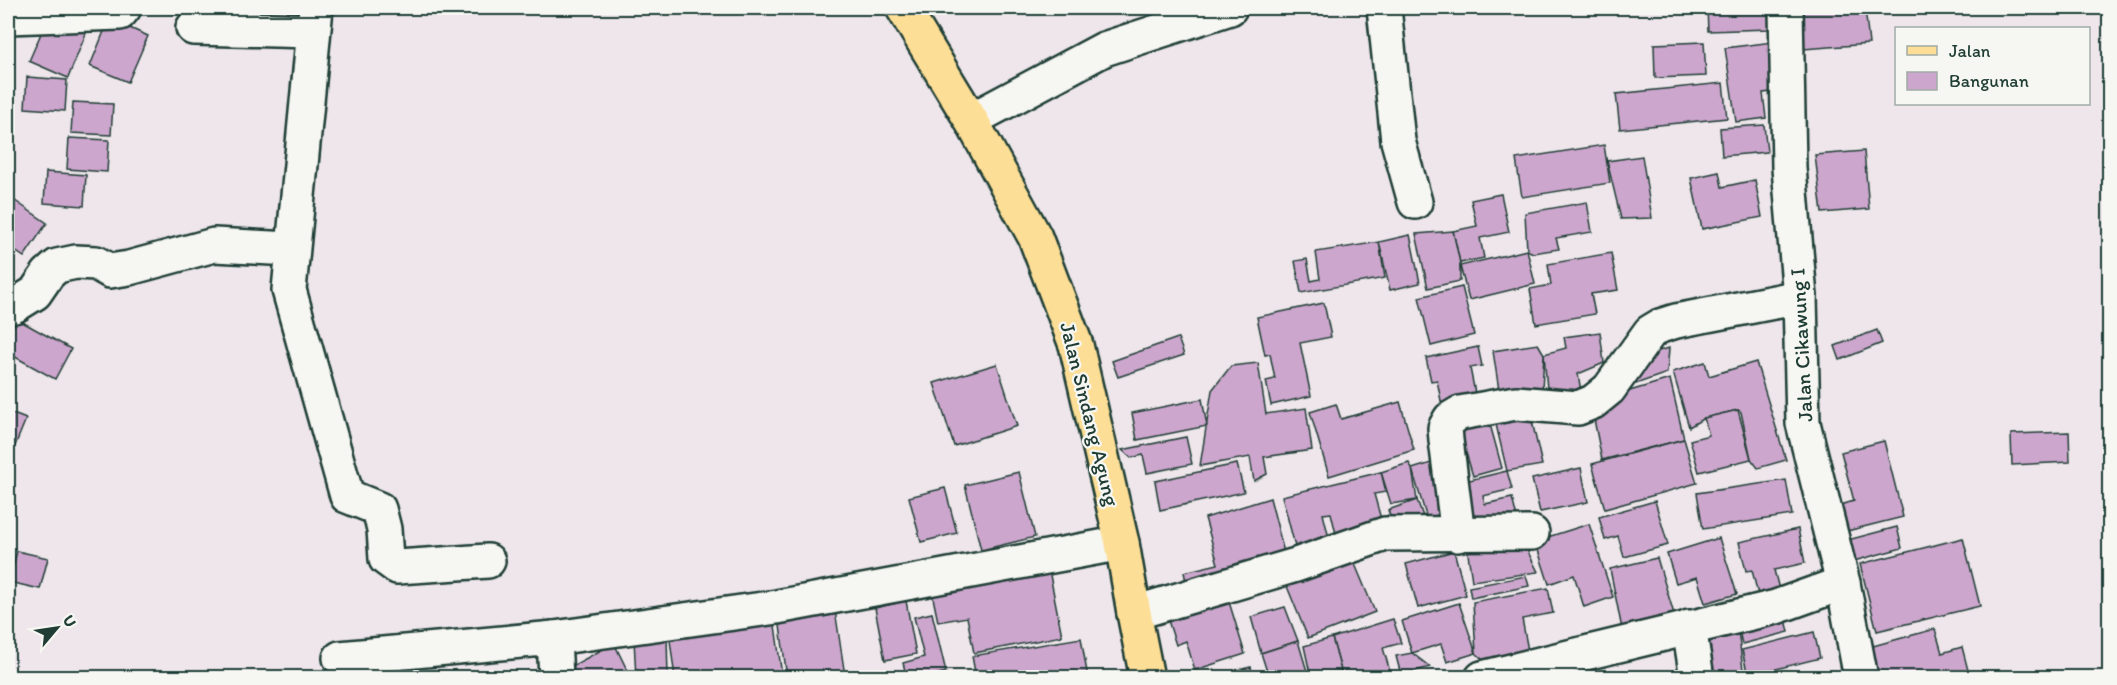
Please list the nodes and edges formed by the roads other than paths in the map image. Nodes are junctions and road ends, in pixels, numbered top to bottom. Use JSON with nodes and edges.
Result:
{"nodes":[{"id":1,"x":124,"y":8,"type":"edge"},
{"id":2,"x":903,"y":8,"type":"edge"},
{"id":3,"x":1230,"y":8,"type":"edge"},
{"id":4,"x":1384,"y":8,"type":"edge"},
{"id":5,"x":1786,"y":8,"type":"edge"},
{"id":6,"x":8,"y":16,"type":"edge"},
{"id":7,"x":314,"y":19,"type":"edge"},
{"id":8,"x":193,"y":28,"type":"dead end"},
{"id":9,"x":971,"y":120,"type":"junction"},
{"id":10,"x":1415,"y":202,"type":"dead end"},
{"id":11,"x":292,"y":249,"type":"junction"},
{"id":12,"x":1800,"y":297,"type":"junction"},
{"id":13,"x":8,"y":304,"type":"edge"},
{"id":14,"x":1532,"y":533,"type":"dead end"},
{"id":15,"x":1458,"y":535,"type":"junction"},
{"id":16,"x":1122,"y":543,"type":"junction"},
{"id":17,"x":488,"y":561,"type":"dead end"},
{"id":18,"x":1843,"y":583,"type":"junction"},
{"id":19,"x":1134,"y":613,"type":"junction"},
{"id":20,"x":1689,"y":627,"type":"junction"},
{"id":21,"x":554,"y":638,"type":"junction"},
{"id":22,"x":340,"y":658,"type":"dead end"},
{"id":23,"x":556,"y":678,"type":"edge"},
{"id":24,"x":1147,"y":678,"type":"edge"},
{"id":25,"x":1482,"y":678,"type":"edge"},
{"id":26,"x":1697,"y":678,"type":"edge"},
{"id":27,"x":1861,"y":678,"type":"edge"}],
"edges":[{"from":1,"to":6,"type":"street"},
{"from":2,"to":9,"type":"main road","name":"Jalan Sindang Agung"},
{"from":3,"to":9,"type":"street"},
{"from":4,"to":10,"type":"street"},
{"from":5,"to":12,"type":"street","name":"Jalan Cikawung I"},
{"from":7,"to":8,"type":"street"},
{"from":7,"to":11,"type":"street"},
{"from":9,"to":16,"type":"main road","name":"Jalan Sindang Agung"},
{"from":11,"to":13,"type":"street"},
{"from":11,"to":17,"type":"street"},
{"from":12,"to":15,"type":"street"},
{"from":12,"to":18,"type":"street","name":"Jalan Cikawung I"},
{"from":14,"to":15,"type":"street"},
{"from":15,"to":19,"type":"street"},
{"from":16,"to":19,"type":"main road","name":"Jalan Sindang Agung"},
{"from":16,"to":21,"type":"street"},
{"from":18,"to":20,"type":"street"},
{"from":18,"to":27,"type":"street","name":"Jalan Cikawung I"},
{"from":19,"to":24,"type":"main road","name":"Jalan Sindang Agung"},
{"from":20,"to":25,"type":"street"},
{"from":20,"to":26,"type":"street"},
{"from":21,"to":22,"type":"street"},
{"from":21,"to":23,"type":"street"}]}
